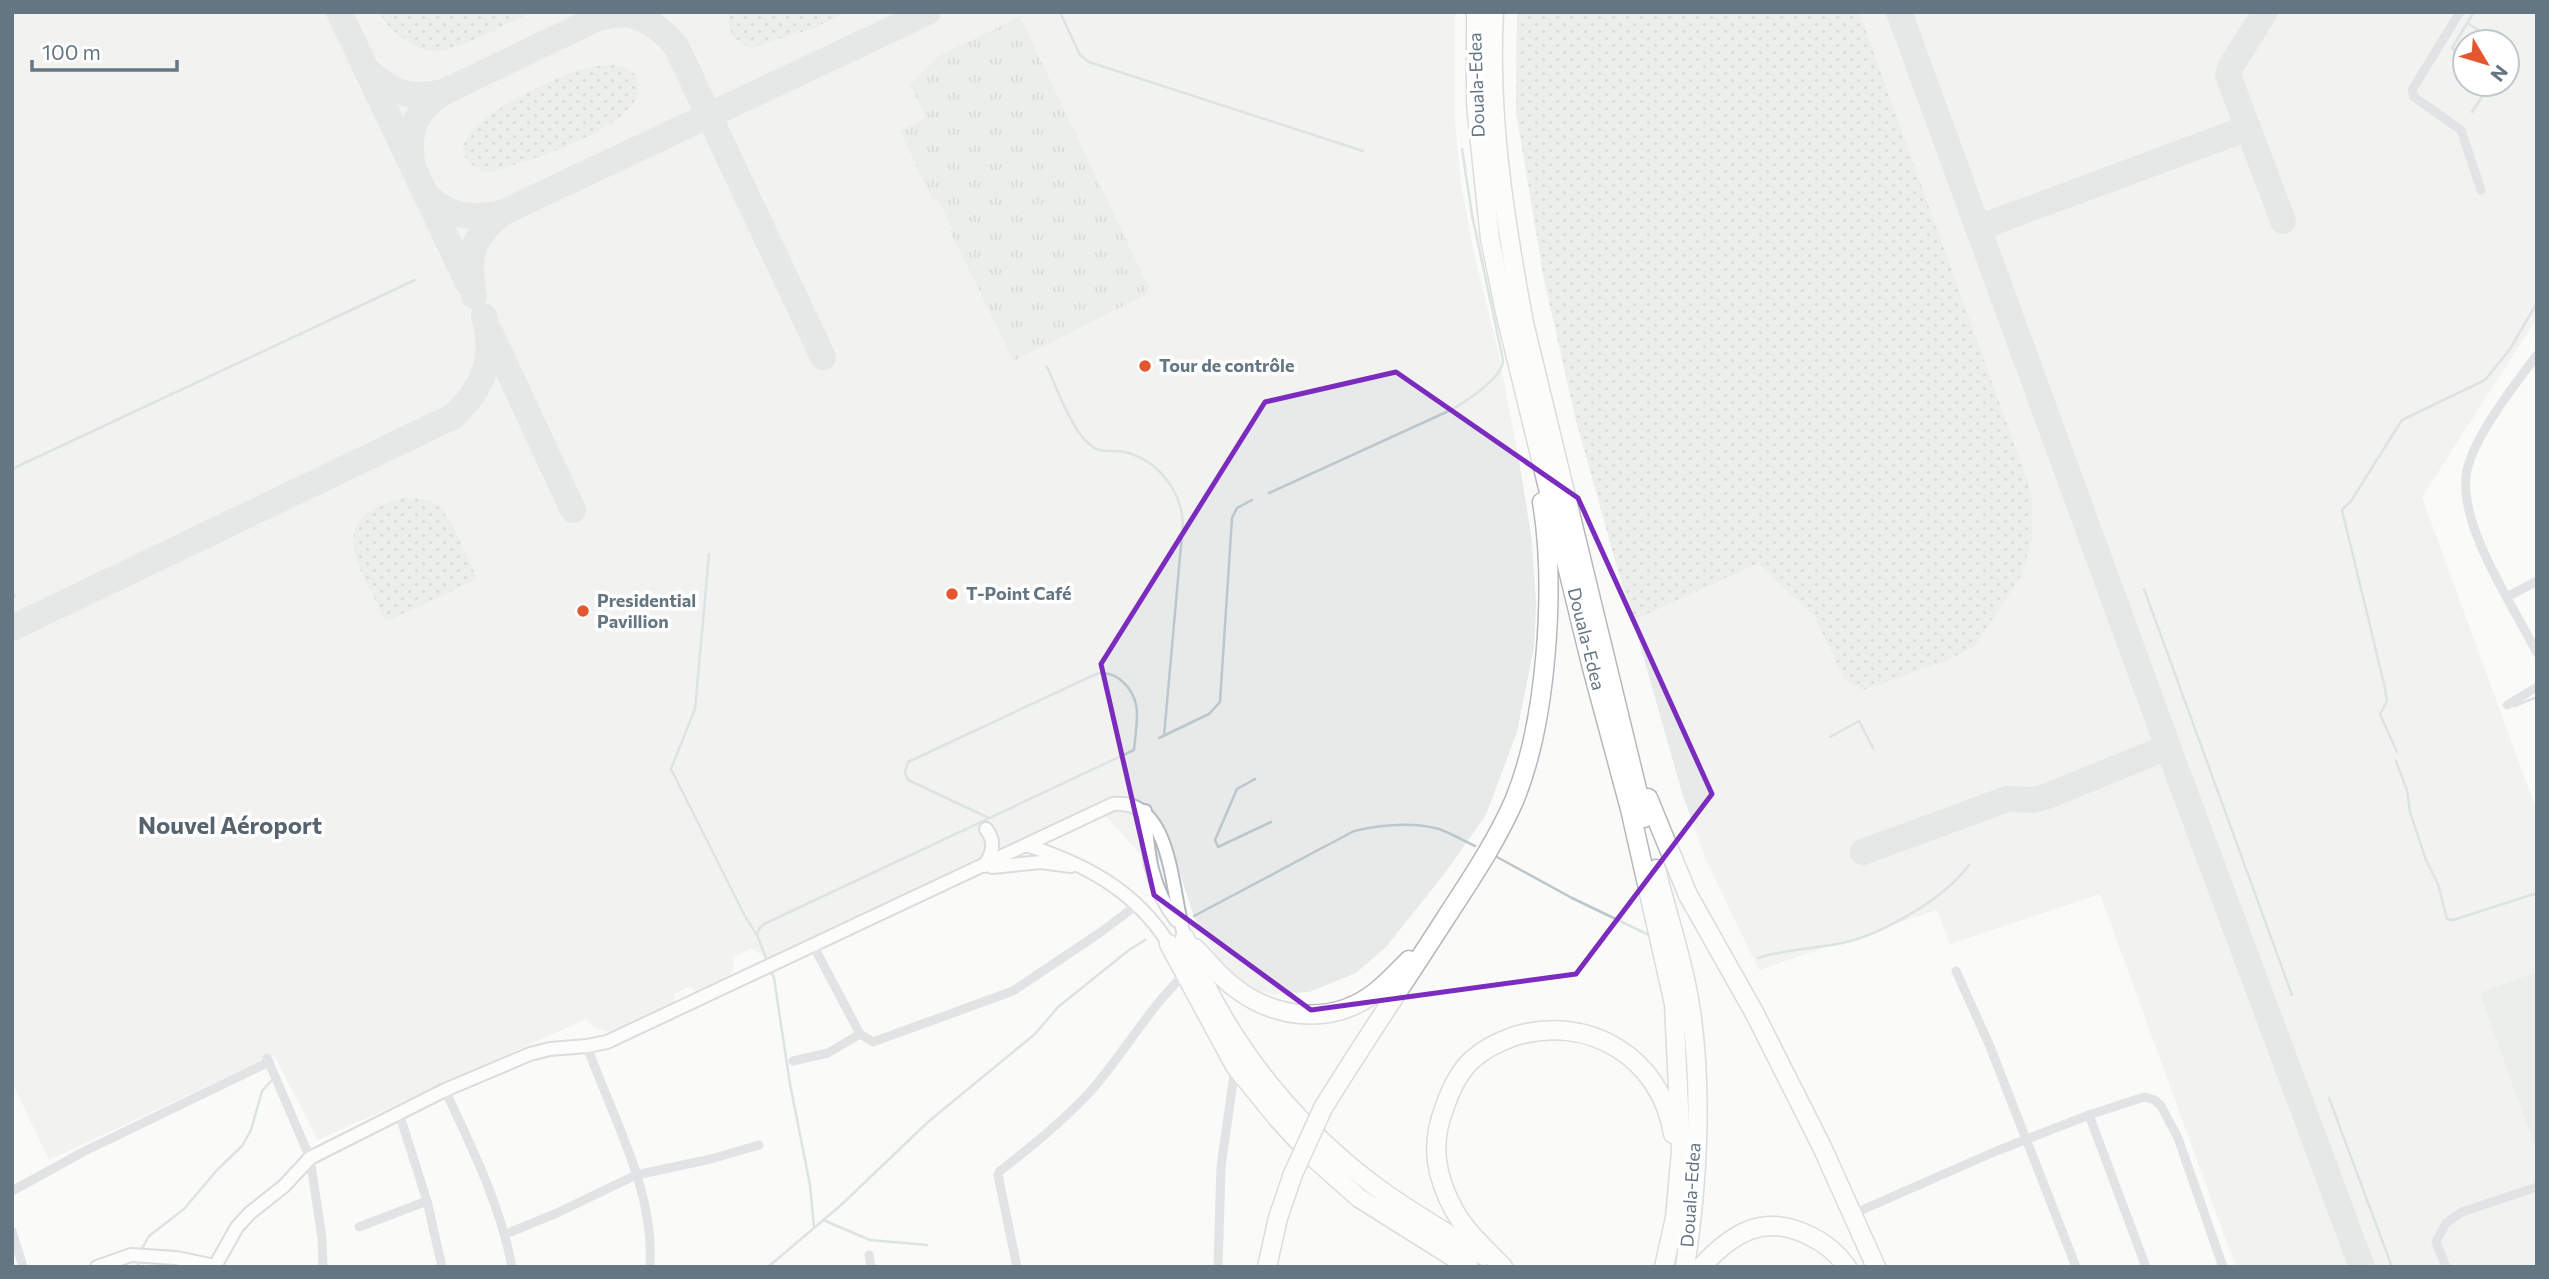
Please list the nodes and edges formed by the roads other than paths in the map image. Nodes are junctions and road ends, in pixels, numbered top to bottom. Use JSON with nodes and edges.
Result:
{"nodes":[{"id":1,"x":1476,"y":12,"type":"edge"},
{"id":2,"x":1494,"y":12,"type":"edge"},
{"id":3,"x":2460,"y":12,"type":"edge"},
{"id":4,"x":2481,"y":190,"type":"dead end"},
{"id":5,"x":2537,"y":355,"type":"edge"},
{"id":6,"x":1521,"y":381,"type":"junction"},
{"id":7,"x":2537,"y":581,"type":"edge"},
{"id":8,"x":2507,"y":597,"type":"junction"},
{"id":9,"x":2537,"y":653,"type":"edge"},
{"id":10,"x":2537,"y":687,"type":"edge"},
{"id":11,"x":2507,"y":705,"type":"dead end"},
{"id":12,"x":1629,"y":751,"type":"junction"},
{"id":13,"x":986,"y":829,"type":"dead end"},
{"id":14,"x":1026,"y":845,"type":"junction"},
{"id":15,"x":979,"y":868,"type":"junction"},
{"id":16,"x":1088,"y":869,"type":"junction"},
{"id":17,"x":1138,"y":904,"type":"junction"},
{"id":18,"x":1437,"y":931,"type":"junction"},
{"id":19,"x":1178,"y":936,"type":"junction"},
{"id":20,"x":813,"y":945,"type":"junction"},
{"id":21,"x":1191,"y":968,"type":"junction"},
{"id":22,"x":1956,"y":971,"type":"dead end"},
{"id":23,"x":860,"y":1034,"type":"junction"},
{"id":24,"x":587,"y":1046,"type":"junction"},
{"id":25,"x":793,"y":1061,"type":"dead end"},
{"id":26,"x":1235,"y":1066,"type":"junction"},
{"id":27,"x":445,"y":1090,"type":"junction"},
{"id":28,"x":399,"y":1113,"type":"junction"},
{"id":29,"x":2089,"y":1115,"type":"junction"},
{"id":30,"x":2026,"y":1139,"type":"junction"},
{"id":31,"x":759,"y":1145,"type":"dead end"},
{"id":32,"x":310,"y":1158,"type":"junction"},
{"id":33,"x":636,"y":1175,"type":"junction"},
{"id":34,"x":2537,"y":1186,"type":"edge"},
{"id":35,"x":12,"y":1191,"type":"edge"},
{"id":36,"x":428,"y":1201,"type":"junction"},
{"id":37,"x":1853,"y":1214,"type":"junction"},
{"id":38,"x":1675,"y":1219,"type":"junction"},
{"id":39,"x":359,"y":1227,"type":"dead end"},
{"id":40,"x":12,"y":1231,"type":"edge"},
{"id":41,"x":506,"y":1234,"type":"junction"},
{"id":42,"x":1438,"y":1249,"type":"junction"},
{"id":43,"x":869,"y":1255,"type":"dead end"},
{"id":44,"x":23,"y":1267,"type":"edge"},
{"id":45,"x":97,"y":1267,"type":"edge"},
{"id":46,"x":215,"y":1267,"type":"edge"},
{"id":47,"x":323,"y":1267,"type":"edge"},
{"id":48,"x":442,"y":1267,"type":"edge"},
{"id":49,"x":512,"y":1267,"type":"edge"},
{"id":50,"x":650,"y":1267,"type":"edge"},
{"id":51,"x":871,"y":1267,"type":"edge"},
{"id":52,"x":1017,"y":1267,"type":"edge"},
{"id":53,"x":1218,"y":1267,"type":"edge"},
{"id":54,"x":1267,"y":1267,"type":"edge"},
{"id":55,"x":1461,"y":1267,"type":"edge"},
{"id":56,"x":1469,"y":1267,"type":"edge"},
{"id":57,"x":1502,"y":1267,"type":"edge"},
{"id":58,"x":1664,"y":1267,"type":"edge"},
{"id":59,"x":1685,"y":1267,"type":"edge"},
{"id":60,"x":1702,"y":1267,"type":"edge"},
{"id":61,"x":1847,"y":1267,"type":"edge"},
{"id":62,"x":1876,"y":1267,"type":"edge"},
{"id":63,"x":2076,"y":1267,"type":"edge"},
{"id":64,"x":2146,"y":1267,"type":"edge"},
{"id":65,"x":2223,"y":1267,"type":"edge"},
{"id":66,"x":2446,"y":1267,"type":"edge"}],
"edges":[{"from":1,"to":6,"type":"highway","name":"Douala-Edea"},
{"from":2,"to":12,"type":"highway","name":"Douala-Edea"},
{"from":3,"to":4,"type":"street"},
{"from":5,"to":8,"type":"street"},
{"from":6,"to":18,"type":"highway"},
{"from":6,"to":38,"type":"highway","name":"Douala-Edea"},
{"from":7,"to":8,"type":"street"},
{"from":8,"to":9,"type":"street"},
{"from":10,"to":11,"type":"street"},
{"from":12,"to":37,"type":"highway"},
{"from":12,"to":59,"type":"highway","name":"Douala-Edea"},
{"from":13,"to":15,"type":"street"},
{"from":14,"to":15,"type":"street"},
{"from":14,"to":16,"type":"street"},
{"from":14,"to":19,"type":"street"},
{"from":15,"to":16,"type":"street"},
{"from":15,"to":20,"type":"street"},
{"from":16,"to":17,"type":"street"},
{"from":17,"to":19,"type":"street"},
{"from":17,"to":23,"type":"street"},
{"from":18,"to":19,"type":"highway"},
{"from":18,"to":54,"type":"highway","bridge":true},
{"from":19,"to":21,"type":"highway"},
{"from":20,"to":23,"type":"street"},
{"from":20,"to":24,"type":"street"},
{"from":21,"to":26,"type":"highway"},
{"from":21,"to":52,"type":"street"},
{"from":21,"to":57,"type":"highway"},
{"from":22,"to":30,"type":"street"},
{"from":23,"to":25,"type":"street"},
{"from":24,"to":27,"type":"street"},
{"from":24,"to":33,"type":"street"},
{"from":26,"to":42,"type":"highway"},
{"from":26,"to":53,"type":"street"},
{"from":27,"to":28,"type":"street"},
{"from":27,"to":41,"type":"street"},
{"from":28,"to":32,"type":"street"},
{"from":28,"to":36,"type":"street"},
{"from":29,"to":30,"type":"street"},
{"from":29,"to":64,"type":"street"},
{"from":29,"to":65,"type":"street"},
{"from":30,"to":37,"type":"street"},
{"from":30,"to":63,"type":"street"},
{"from":31,"to":33,"type":"street"},
{"from":32,"to":35,"type":"street"},
{"from":32,"to":46,"type":"street"},
{"from":32,"to":47,"type":"street"},
{"from":33,"to":41,"type":"street"},
{"from":33,"to":50,"type":"street"},
{"from":34,"to":66,"type":"street"},
{"from":36,"to":39,"type":"street"},
{"from":36,"to":48,"type":"street"},
{"from":37,"to":62,"type":"highway"},
{"from":38,"to":57,"type":"highway"},
{"from":38,"to":58,"type":"highway","name":"Douala-Edea"},
{"from":40,"to":44,"type":"street"},
{"from":41,"to":49,"type":"street"},
{"from":42,"to":55,"type":"highway"},
{"from":42,"to":56,"type":"highway"},
{"from":43,"to":51,"type":"street"},
{"from":45,"to":46,"type":"street"},
{"from":60,"to":61,"type":"highway"}]}
